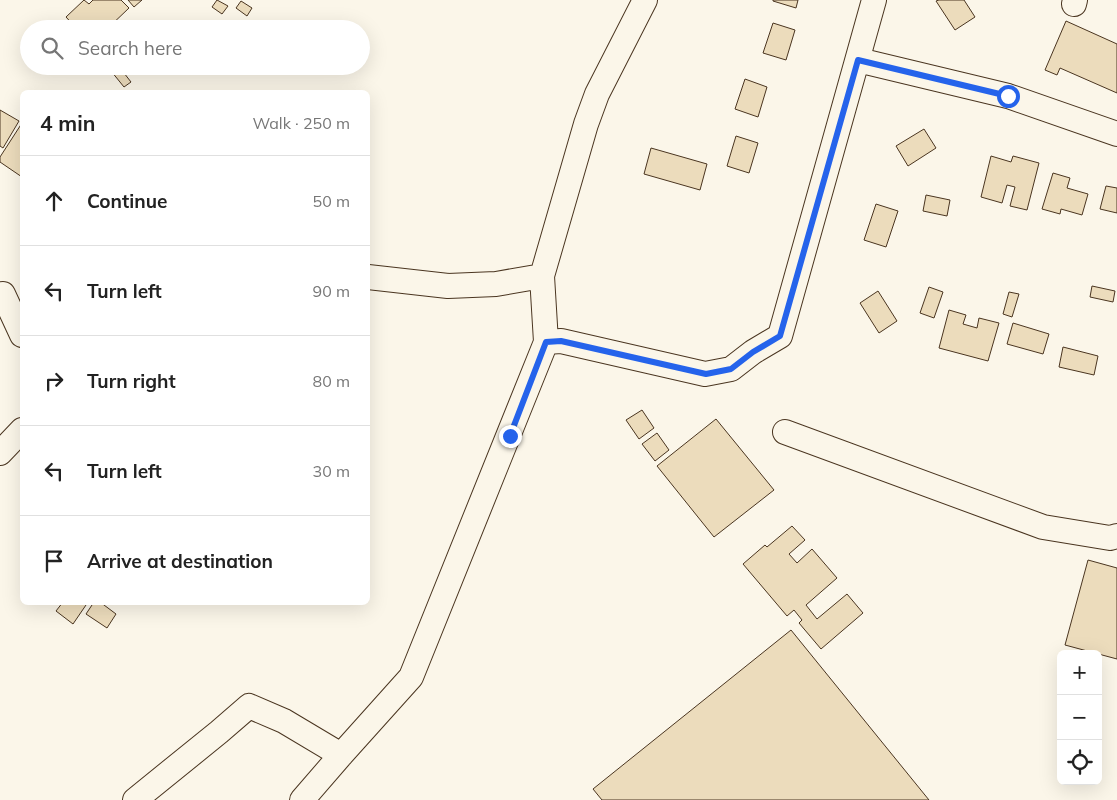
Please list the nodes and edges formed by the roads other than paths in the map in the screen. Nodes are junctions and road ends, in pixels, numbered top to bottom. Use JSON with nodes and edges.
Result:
{"nodes":[{"id":1,"x":645,"y":0,"type":"edge"},
{"id":2,"x":874,"y":0,"type":"edge"},
{"id":3,"x":858,"y":60,"type":"junction"},
{"id":4,"x":1117,"y":134,"type":"edge"},
{"id":5,"x":542,"y":276,"type":"junction"},
{"id":6,"x":370,"y":278,"type":"edge"},
{"id":7,"x":9,"y":295,"type":"edge"},
{"id":8,"x":20,"y":329,"type":"edge"},
{"id":9,"x":546,"y":342,"type":"junction"},
{"id":10,"x":20,"y":432,"type":"edge"},
{"id":11,"x":785,"y":432,"type":"dead end"},
{"id":12,"x":0,"y":453,"type":"edge"},
{"id":13,"x":1117,"y":536,"type":"edge"},
{"id":14,"x":341,"y":755,"type":"junction"},
{"id":15,"x":135,"y":800,"type":"edge"},
{"id":16,"x":302,"y":800,"type":"edge"}],
"edges":[{"from":1,"to":5,"type":"street"},
{"from":2,"to":3,"type":"street"},
{"from":3,"to":4,"type":"street"},
{"from":3,"to":9,"type":"street"},
{"from":5,"to":6,"type":"street"},
{"from":5,"to":9,"type":"street"},
{"from":7,"to":8,"type":"street"},
{"from":9,"to":14,"type":"street"},
{"from":10,"to":12,"type":"street"},
{"from":11,"to":13,"type":"street"},
{"from":14,"to":15,"type":"street"},
{"from":14,"to":16,"type":"street"}]}
